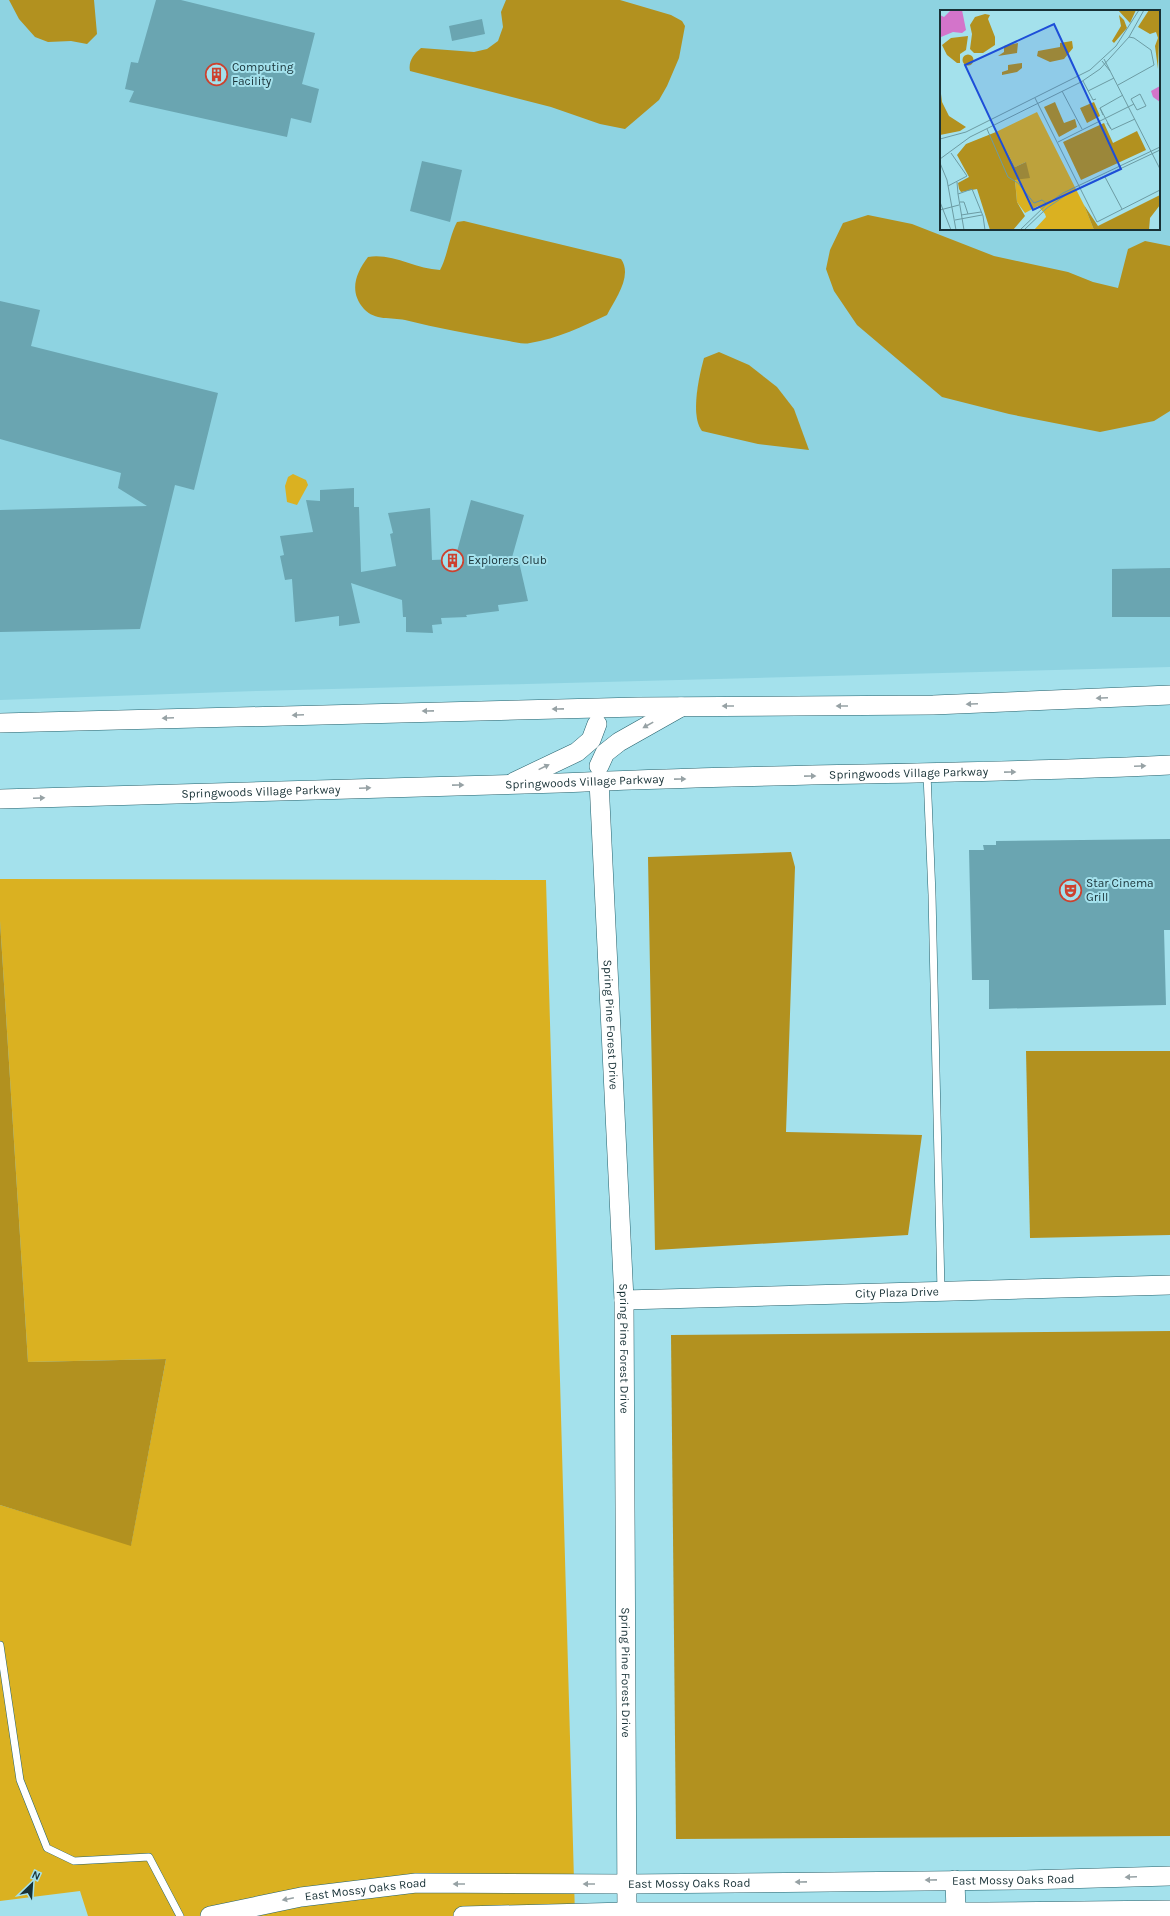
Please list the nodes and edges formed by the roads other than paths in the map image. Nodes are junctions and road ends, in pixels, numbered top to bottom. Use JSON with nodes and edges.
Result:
{"nodes":[{"id":1,"x":1170,"y":695,"type":"edge"},
{"id":2,"x":682,"y":706,"type":"junction"},
{"id":3,"x":0,"y":723,"type":"edge"},
{"id":4,"x":598,"y":724,"type":"dead end"},
{"id":5,"x":1170,"y":765,"type":"edge"},
{"id":6,"x":599,"y":773,"type":"junction"},
{"id":7,"x":927,"y":773,"type":"junction"},
{"id":8,"x":509,"y":784,"type":"junction"},
{"id":9,"x":0,"y":799,"type":"edge"},
{"id":10,"x":1170,"y":1285,"type":"edge"},
{"id":11,"x":941,"y":1291,"type":"junction"},
{"id":12,"x":624,"y":1300,"type":"junction"},
{"id":13,"x":0,"y":1645,"type":"edge"},
{"id":14,"x":1170,"y":1876,"type":"edge"},
{"id":15,"x":955,"y":1880,"type":"junction"},
{"id":16,"x":628,"y":1884,"type":"junction"},
{"id":17,"x":1170,"y":1910,"type":"edge"},
{"id":18,"x":627,"y":1914,"type":"edge"},
{"id":19,"x":956,"y":1914,"type":"edge"},
{"id":20,"x":180,"y":1916,"type":"edge"},
{"id":21,"x":210,"y":1916,"type":"edge"},
{"id":22,"x":463,"y":1916,"type":"edge"}],
"edges":[{"from":1,"to":2,"type":"street","one_way":true},
{"from":2,"to":3,"type":"street","one_way":true},
{"from":2,"to":6,"type":"street","one_way":true},
{"from":8,"to":4,"type":"street","one_way":true},
{"from":7,"to":5,"type":"street","name":"Springwoods Village Parkway","one_way":true},
{"from":6,"to":7,"type":"street","name":"Springwoods Village Parkway","one_way":true},
{"from":6,"to":8,"type":"street","name":"Springwoods Village Parkway"},
{"from":6,"to":12,"type":"street","name":"Spring Pine Forest Drive"},
{"from":7,"to":11,"type":"lane"},
{"from":9,"to":8,"type":"street","name":"Springwoods Village Parkway","one_way":true},
{"from":10,"to":11,"type":"street","name":"City Plaza Drive"},
{"from":11,"to":12,"type":"street","name":"City Plaza Drive"},
{"from":12,"to":16,"type":"street","name":"Spring Pine Forest Drive"},
{"from":13,"to":20,"type":"lane"},
{"from":14,"to":15,"type":"street","name":"East Mossy Oaks Road","one_way":true},
{"from":15,"to":16,"type":"street","name":"East Mossy Oaks Road","one_way":true},
{"from":15,"to":19,"type":"street"},
{"from":16,"to":18,"type":"street","name":"Spring Pine Forest Drive"},
{"from":16,"to":21,"type":"street","name":"East Mossy Oaks Road","one_way":true},
{"from":17,"to":19,"type":"street"},
{"from":18,"to":19,"type":"street"},
{"from":18,"to":22,"type":"street"}]}
